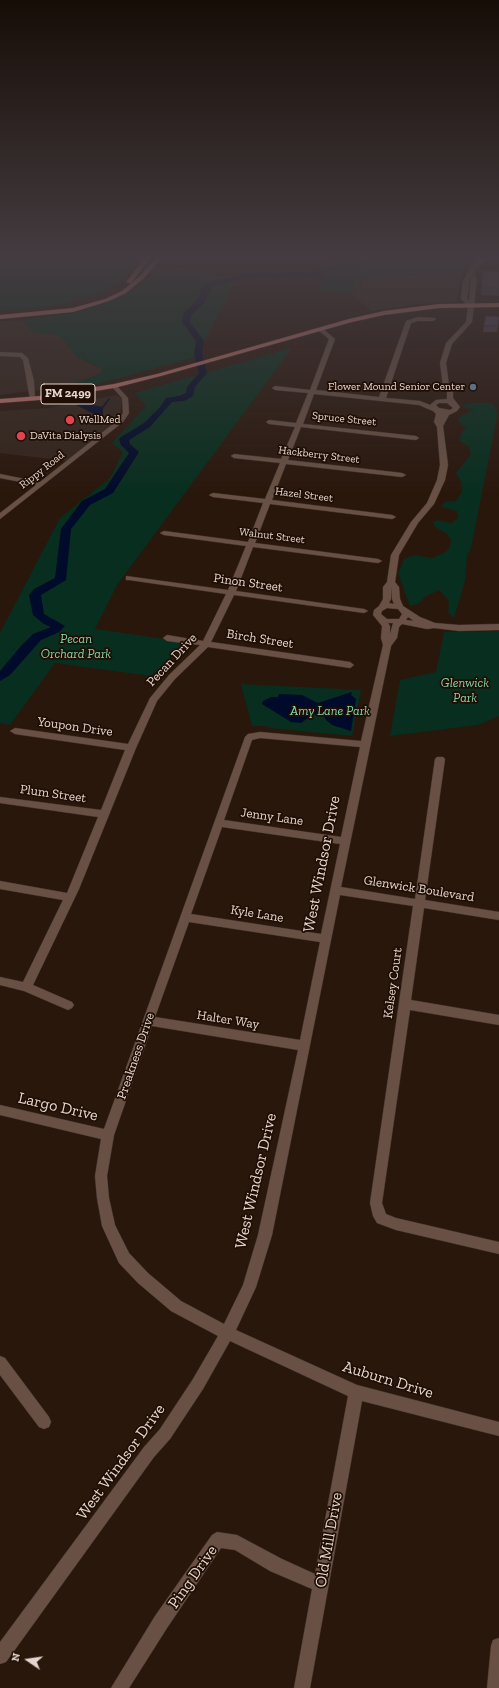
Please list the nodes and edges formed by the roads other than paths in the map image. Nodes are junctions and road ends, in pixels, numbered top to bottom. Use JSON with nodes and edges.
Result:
{"nodes":[{"id":1,"x":296,"y":339,"type":"edge"},
{"id":2,"x":332,"y":339,"type":"edge"},
{"id":3,"x":402,"y":339,"type":"edge"},
{"id":4,"x":454,"y":339,"type":"edge"},
{"id":5,"x":0,"y":354,"type":"edge"},
{"id":6,"x":446,"y":386,"type":"junction"},
{"id":7,"x":116,"y":388,"type":"junction"},
{"id":8,"x":275,"y":388,"type":"dead end"},
{"id":9,"x":313,"y":392,"type":"junction"},
{"id":10,"x":33,"y":399,"type":"junction"},
{"id":11,"x":382,"y":399,"type":"junction"},
{"id":12,"x":0,"y":401,"type":"edge"},
{"id":13,"x":438,"y":401,"type":"junction"},
{"id":14,"x":420,"y":403,"type":"junction"},
{"id":15,"x":454,"y":403,"type":"junction"},
{"id":16,"x":0,"y":406,"type":"edge"},
{"id":17,"x":435,"y":409,"type":"junction"},
{"id":18,"x":450,"y":412,"type":"junction"},
{"id":19,"x":269,"y":422,"type":"dead end"},
{"id":20,"x":300,"y":425,"type":"junction"},
{"id":21,"x":440,"y":427,"type":"junction"},
{"id":22,"x":416,"y":438,"type":"dead end"},
{"id":23,"x":234,"y":456,"type":"dead end"},
{"id":24,"x":284,"y":462,"type":"junction"},
{"id":25,"x":402,"y":475,"type":"dead end"},
{"id":26,"x":0,"y":476,"type":"edge"},
{"id":27,"x":42,"y":484,"type":"junction"},
{"id":28,"x":213,"y":494,"type":"dead end"},
{"id":29,"x":268,"y":501,"type":"junction"},
{"id":30,"x":0,"y":517,"type":"edge"},
{"id":31,"x":392,"y":517,"type":"dead end"},
{"id":32,"x":164,"y":533,"type":"dead end"},
{"id":33,"x":251,"y":545,"type":"junction"},
{"id":34,"x":378,"y":561,"type":"dead end"},
{"id":35,"x":129,"y":578,"type":"dead end"},
{"id":36,"x":391,"y":582,"type":"junction"},
{"id":37,"x":231,"y":592,"type":"junction"},
{"id":38,"x":383,"y":606,"type":"junction"},
{"id":39,"x":403,"y":610,"type":"junction"},
{"id":40,"x":364,"y":611,"type":"dead end"},
{"id":41,"x":382,"y":620,"type":"junction"},
{"id":42,"x":401,"y":621,"type":"junction"},
{"id":43,"x":434,"y":625,"type":"junction"},
{"id":44,"x":499,"y":627,"type":"edge"},
{"id":45,"x":167,"y":638,"type":"dead end"},
{"id":46,"x":206,"y":644,"type":"junction"},
{"id":47,"x":387,"y":645,"type":"junction"},
{"id":48,"x":350,"y":665,"type":"dead end"},
{"id":49,"x":15,"y":731,"type":"dead end"},
{"id":50,"x":365,"y":744,"type":"junction"},
{"id":51,"x":131,"y":748,"type":"junction"},
{"id":52,"x":440,"y":759,"type":"dead end"},
{"id":53,"x":0,"y":800,"type":"edge"},
{"id":54,"x":103,"y":814,"type":"junction"},
{"id":55,"x":218,"y":823,"type":"junction"},
{"id":56,"x":345,"y":841,"type":"junction"},
{"id":57,"x":0,"y":885,"type":"edge"},
{"id":58,"x":335,"y":890,"type":"junction"},
{"id":59,"x":70,"y":897,"type":"junction"},
{"id":60,"x":418,"y":904,"type":"junction"},
{"id":61,"x":499,"y":916,"type":"edge"},
{"id":62,"x":185,"y":917,"type":"junction"},
{"id":63,"x":325,"y":939,"type":"junction"},
{"id":64,"x":0,"y":982,"type":"edge"},
{"id":65,"x":26,"y":987,"type":"junction"},
{"id":66,"x":404,"y":1004,"type":"junction"},
{"id":67,"x":68,"y":1005,"type":"dead end"},
{"id":68,"x":499,"y":1020,"type":"edge"},
{"id":69,"x":148,"y":1021,"type":"junction"},
{"id":70,"x":304,"y":1046,"type":"junction"},
{"id":71,"x":0,"y":1110,"type":"edge"},
{"id":72,"x":108,"y":1135,"type":"junction"},
{"id":73,"x":499,"y":1248,"type":"edge"},
{"id":74,"x":227,"y":1333,"type":"junction"},
{"id":75,"x":0,"y":1363,"type":"edge"},
{"id":76,"x":356,"y":1392,"type":"junction"},
{"id":77,"x":44,"y":1422,"type":"dead end"},
{"id":78,"x":499,"y":1429,"type":"edge"},
{"id":79,"x":321,"y":1585,"type":"junction"},
{"id":80,"x":499,"y":1646,"type":"edge"},
{"id":81,"x":0,"y":1656,"type":"edge"},
{"id":82,"x":119,"y":1688,"type":"edge"},
{"id":83,"x":302,"y":1688,"type":"edge"},
{"id":84,"x":495,"y":1688,"type":"edge"}],
"edges":[{"from":1,"to":7,"type":"main road","number":"FM 2499"},
{"from":2,"to":9,"type":"street","name":"Pecan Drive"},
{"from":3,"to":11,"type":"street"},
{"from":4,"to":6,"type":"street"},
{"from":5,"to":10,"type":"street"},
{"from":6,"to":13,"type":"street"},
{"from":6,"to":15,"type":"street"},
{"from":7,"to":10,"type":"main road","number":"FM 2499"},
{"from":7,"to":16,"type":"main road","number":"FM 2499"},
{"from":7,"to":27,"type":"street","name":"Rippy Road"},
{"from":8,"to":9,"type":"street"},
{"from":9,"to":11,"type":"street"},
{"from":9,"to":20,"type":"street","name":"Pecan Drive"},
{"from":10,"to":12,"type":"main road","number":"FM 2499"},
{"from":11,"to":14,"type":"street"},
{"from":13,"to":14,"type":"street"},
{"from":13,"to":15,"type":"street"},
{"from":13,"to":17,"type":"street"},
{"from":14,"to":17,"type":"street"},
{"from":15,"to":18,"type":"street"},
{"from":17,"to":18,"type":"street"},
{"from":17,"to":21,"type":"street","name":"West Windsor Drive"},
{"from":18,"to":21,"type":"street"},
{"from":19,"to":20,"type":"street","name":"Spruce Street"},
{"from":20,"to":22,"type":"street","name":"Spruce Street"},
{"from":20,"to":24,"type":"street","name":"Pecan Drive"},
{"from":21,"to":36,"type":"street","name":"West Windsor Drive"},
{"from":23,"to":24,"type":"street","name":"Hackberry Street"},
{"from":24,"to":25,"type":"street","name":"Hackberry Street"},
{"from":24,"to":29,"type":"street","name":"Pecan Drive"},
{"from":26,"to":27,"type":"street"},
{"from":27,"to":30,"type":"street","name":"Rippy Road"},
{"from":28,"to":29,"type":"street","name":"Hazel Street"},
{"from":29,"to":31,"type":"street","name":"Hazel Street"},
{"from":29,"to":33,"type":"street","name":"Pecan Drive"},
{"from":32,"to":33,"type":"street","name":"Walnut Street"},
{"from":33,"to":34,"type":"street","name":"Walnut Street"},
{"from":33,"to":37,"type":"street","name":"Pecan Drive"},
{"from":35,"to":37,"type":"street","name":"Pinon Street"},
{"from":36,"to":38,"type":"street","name":"West Windsor Drive"},
{"from":36,"to":39,"type":"street","name":"West Windsor Drive"},
{"from":37,"to":40,"type":"street","name":"Pinon Street"},
{"from":37,"to":46,"type":"street","name":"Pecan Drive"},
{"from":38,"to":39,"type":"street"},
{"from":38,"to":41,"type":"street","name":"West Windsor Drive"},
{"from":39,"to":42,"type":"street","name":"West Windsor Drive"},
{"from":39,"to":43,"type":"street"},
{"from":41,"to":42,"type":"street"},
{"from":41,"to":47,"type":"street","name":"West Windsor Drive"},
{"from":42,"to":43,"type":"street"},
{"from":42,"to":47,"type":"street","name":"West Windsor Drive"},
{"from":43,"to":44,"type":"street"},
{"from":45,"to":46,"type":"street","name":"Birch Street"},
{"from":46,"to":48,"type":"street","name":"Birch Street"},
{"from":46,"to":51,"type":"street","name":"Pecan Drive"},
{"from":47,"to":50,"type":"street","name":"West Windsor Drive"},
{"from":49,"to":51,"type":"street","name":"Youpon Drive"},
{"from":50,"to":55,"type":"street","name":"Preakness Drive"},
{"from":50,"to":56,"type":"street","name":"West Windsor Drive"},
{"from":51,"to":54,"type":"street","name":"Pecan Drive"},
{"from":52,"to":60,"type":"street","name":"Kelsey Court"},
{"from":53,"to":54,"type":"street","name":"Plum Street"},
{"from":54,"to":59,"type":"street","name":"Pecan Drive"},
{"from":55,"to":56,"type":"street","name":"Jenny Lane"},
{"from":55,"to":62,"type":"street","name":"Preakness Drive"},
{"from":56,"to":58,"type":"street","name":"West Windsor Drive"},
{"from":57,"to":59,"type":"street"},
{"from":58,"to":60,"type":"street","name":"Glenwick Boulevard"},
{"from":58,"to":63,"type":"street","name":"West Windsor Drive"},
{"from":59,"to":65,"type":"street","name":"Pecan Drive"},
{"from":60,"to":61,"type":"street","name":"Glenwick Boulevard"},
{"from":60,"to":66,"type":"street","name":"Kelsey Court"},
{"from":62,"to":63,"type":"street","name":"Kyle Lane"},
{"from":62,"to":69,"type":"street","name":"Preakness Drive"},
{"from":63,"to":70,"type":"street","name":"West Windsor Drive"},
{"from":64,"to":65,"type":"street"},
{"from":65,"to":67,"type":"street"},
{"from":66,"to":68,"type":"street"},
{"from":66,"to":73,"type":"street","name":"Kelsey Court"},
{"from":69,"to":70,"type":"street","name":"Halter Way"},
{"from":69,"to":72,"type":"street","name":"Preakness Drive"},
{"from":70,"to":74,"type":"street","name":"West Windsor Drive"},
{"from":71,"to":72,"type":"street","name":"Largo Drive"},
{"from":72,"to":74,"type":"street","name":"Preakness Drive"},
{"from":74,"to":76,"type":"street","name":"Auburn Drive"},
{"from":74,"to":81,"type":"street","name":"West Windsor Drive"},
{"from":75,"to":77,"type":"street"},
{"from":76,"to":78,"type":"street","name":"Auburn Drive"},
{"from":76,"to":79,"type":"street","name":"Old Mill Drive"},
{"from":79,"to":82,"type":"street","name":"Ping Drive"},
{"from":79,"to":83,"type":"street","name":"Old Mill Drive"},
{"from":80,"to":84,"type":"street"}]}
